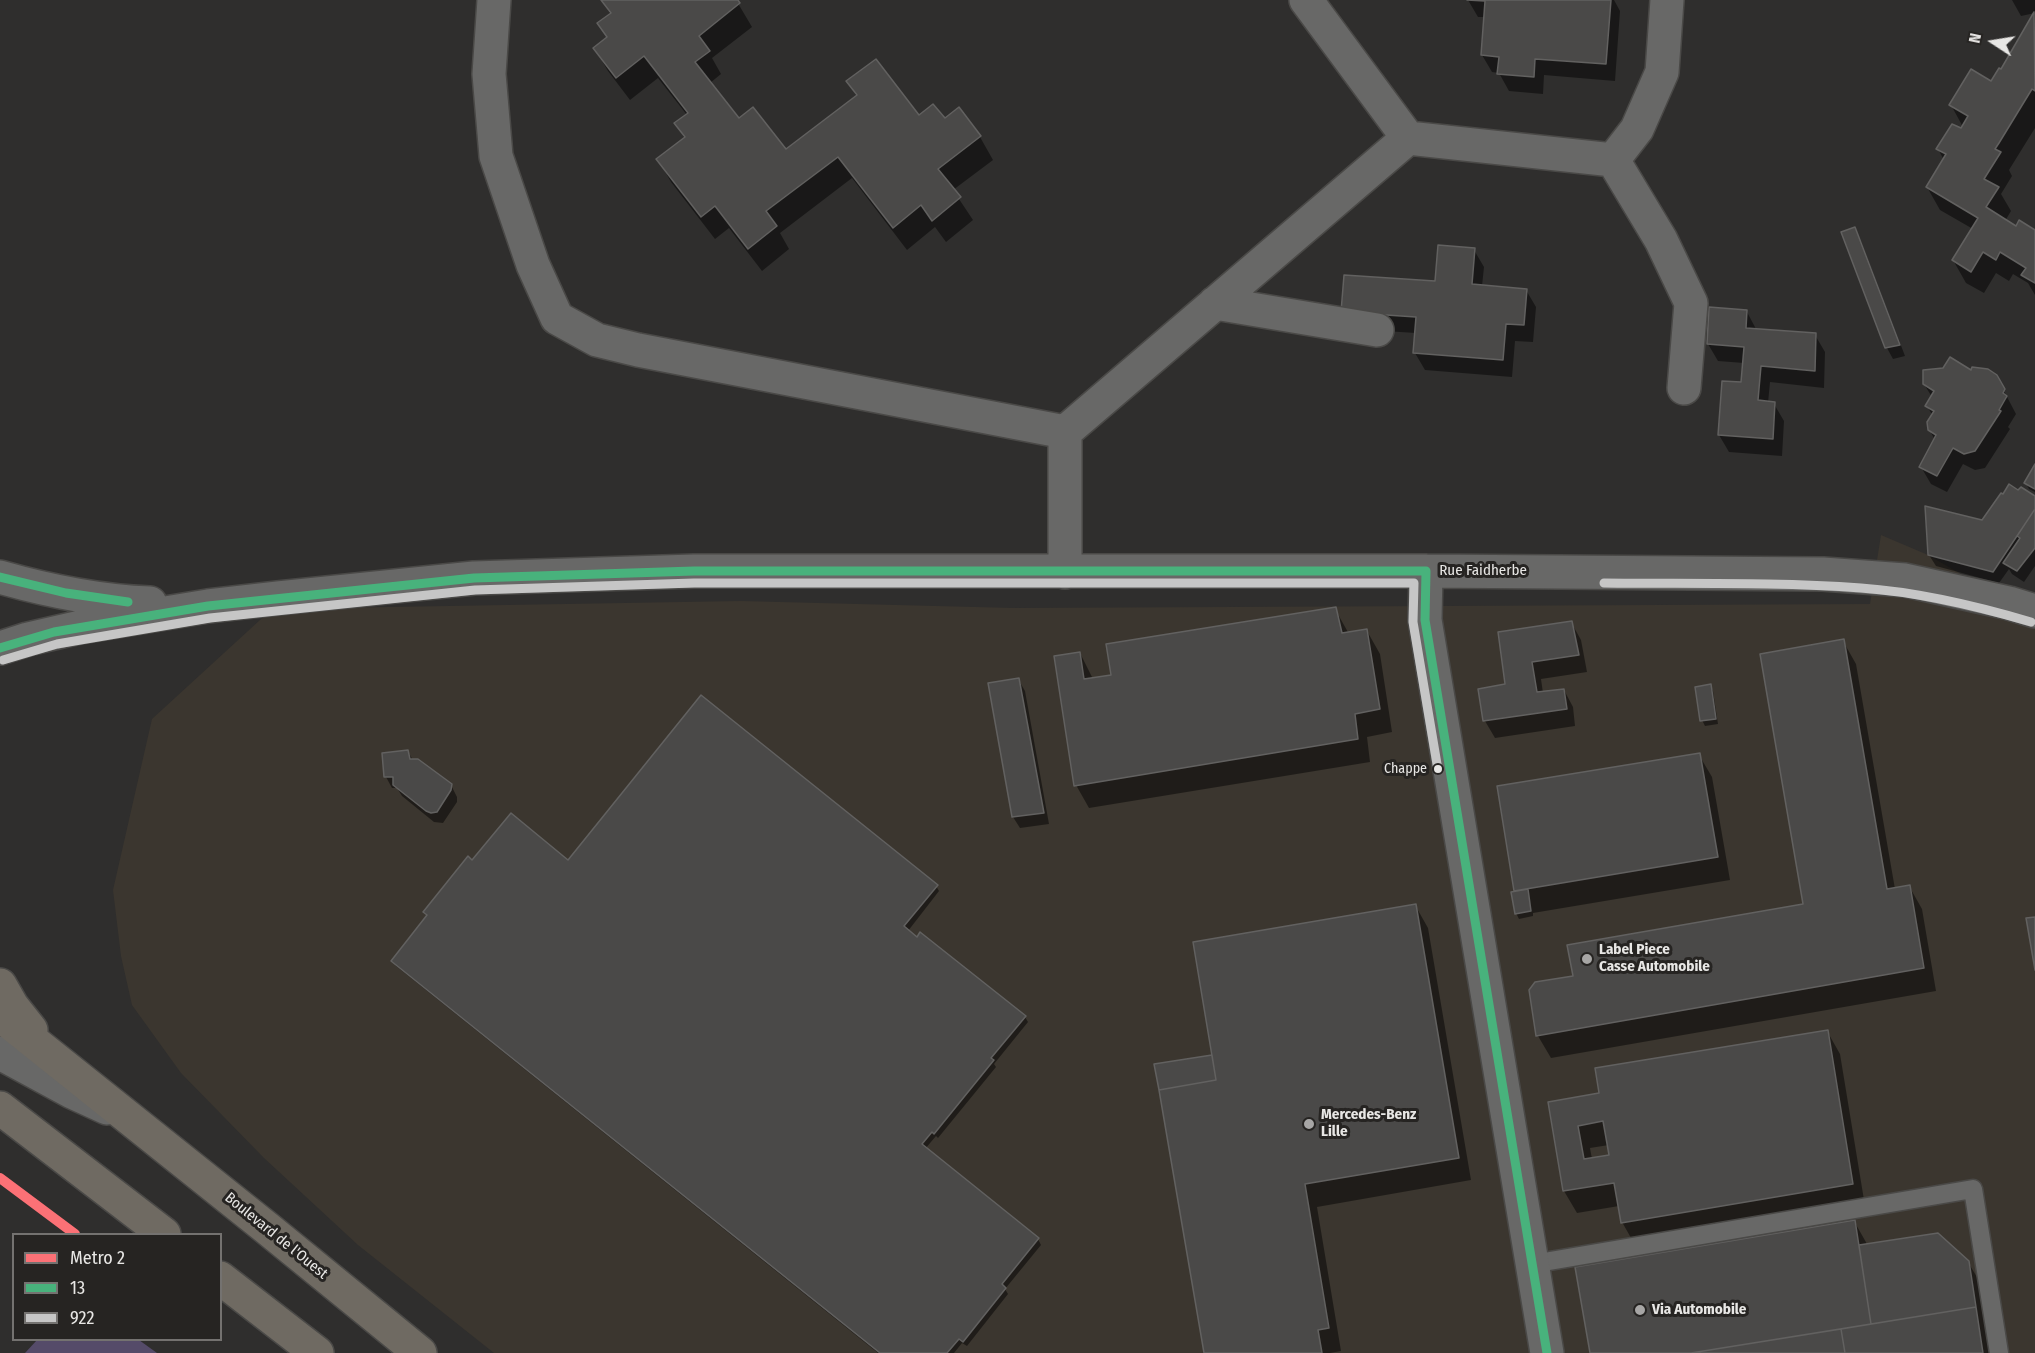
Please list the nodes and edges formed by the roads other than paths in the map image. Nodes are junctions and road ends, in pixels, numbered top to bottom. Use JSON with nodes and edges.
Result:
{"nodes":[{"id":1,"x":494,"y":0,"type":"edge"},
{"id":2,"x":1306,"y":0,"type":"edge"},
{"id":3,"x":1667,"y":0,"type":"edge"},
{"id":4,"x":1408,"y":138,"type":"junction"},
{"id":5,"x":1613,"y":160,"type":"junction"},
{"id":6,"x":1215,"y":303,"type":"junction"},
{"id":7,"x":1377,"y":330,"type":"dead end"},
{"id":8,"x":1684,"y":388,"type":"dead end"},
{"id":9,"x":1065,"y":432,"type":"junction"},
{"id":10,"x":1426,"y":571,"type":"junction"},
{"id":11,"x":1065,"y":572,"type":"junction"},
{"id":12,"x":0,"y":577,"type":"edge"},
{"id":13,"x":208,"y":606,"type":"junction"},
{"id":14,"x":2035,"y":611,"type":"edge"},
{"id":15,"x":0,"y":648,"type":"edge"},
{"id":16,"x":0,"y":985,"type":"edge"},
{"id":17,"x":0,"y":1015,"type":"edge"},
{"id":18,"x":0,"y":1053,"type":"edge"},
{"id":19,"x":49,"y":1053,"type":"junction"},
{"id":20,"x":0,"y":1108,"type":"edge"},
{"id":21,"x":133,"y":1120,"type":"junction"},
{"id":22,"x":163,"y":1233,"type":"edge"},
{"id":23,"x":1532,"y":1264,"type":"junction"},
{"id":24,"x":222,"y":1280,"type":"edge"},
{"id":25,"x":317,"y":1353,"type":"edge"},
{"id":26,"x":420,"y":1353,"type":"edge"},
{"id":27,"x":1547,"y":1353,"type":"edge"},
{"id":28,"x":1999,"y":1353,"type":"edge"}],
"edges":[{"from":1,"to":9,"type":"street"},
{"from":2,"to":4,"type":"street"},
{"from":3,"to":5,"type":"street"},
{"from":4,"to":5,"type":"street"},
{"from":4,"to":6,"type":"street"},
{"from":5,"to":8,"type":"street"},
{"from":6,"to":7,"type":"street"},
{"from":6,"to":9,"type":"street"},
{"from":9,"to":11,"type":"street"},
{"from":10,"to":11,"type":"street","name":"Rue Faidherbe"},
{"from":10,"to":14,"type":"street","name":"Rue Faidherbe"},
{"from":10,"to":23,"type":"street"},
{"from":11,"to":13,"type":"street","name":"Rue Faidherbe"},
{"from":12,"to":13,"type":"street","name":"Rue Faidherbe"},
{"from":13,"to":15,"type":"street","name":"Rue Faidherbe"},
{"from":16,"to":19,"type":"main road"},
{"from":17,"to":19,"type":"main road","name":"Boulevard de l'Ouest"},
{"from":18,"to":21,"type":"street","name":"Boulevard de l'Ouest"},
{"from":19,"to":21,"type":"main road","name":"Boulevard de l'Ouest"},
{"from":20,"to":22,"type":"main road"},
{"from":21,"to":26,"type":"main road","name":"Boulevard de l'Ouest"},
{"from":23,"to":27,"type":"street"},
{"from":23,"to":28,"type":"lane"},
{"from":24,"to":25,"type":"main road"}]}
